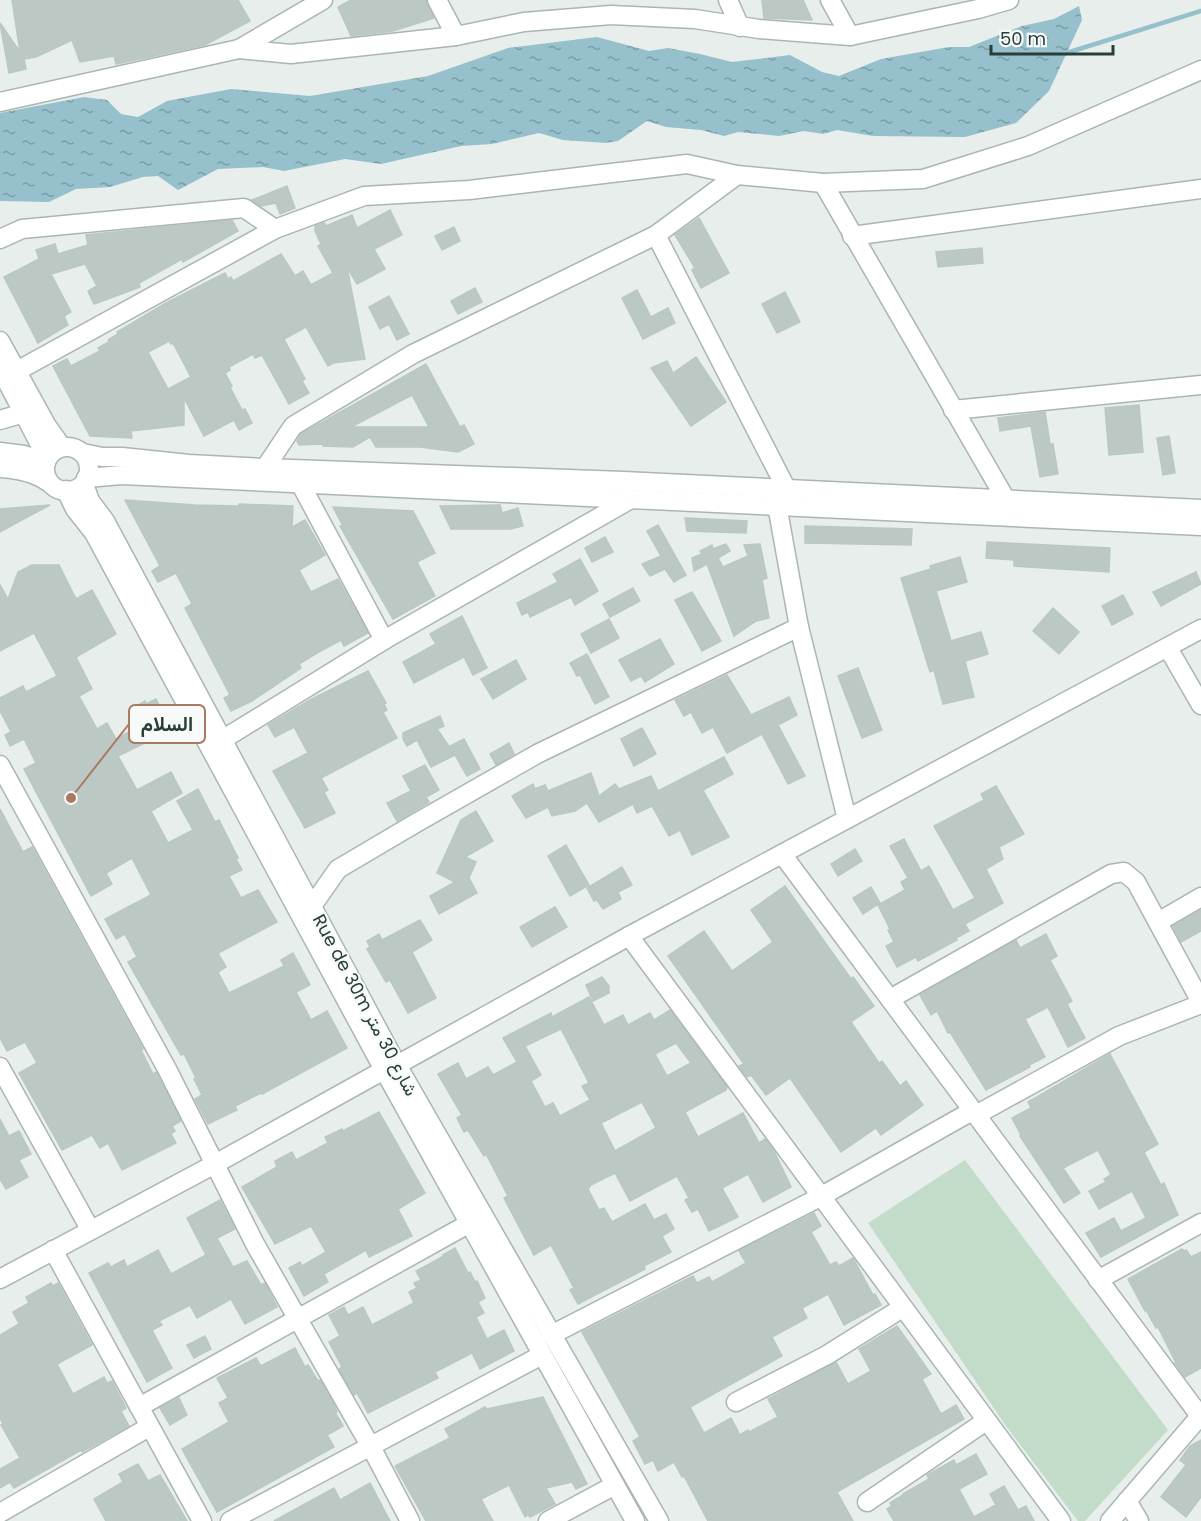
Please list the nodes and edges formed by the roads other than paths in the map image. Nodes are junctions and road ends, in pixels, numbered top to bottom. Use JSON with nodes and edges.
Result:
{"nodes":[{"id":1,"x":323,"y":0,"type":"edge"},
{"id":2,"x":437,"y":0,"type":"edge"},
{"id":3,"x":728,"y":0,"type":"edge"},
{"id":4,"x":830,"y":0,"type":"edge"},
{"id":5,"x":1009,"y":0,"type":"edge"},
{"id":6,"x":740,"y":27,"type":"junction"},
{"id":7,"x":456,"y":36,"type":"junction"},
{"id":8,"x":850,"y":36,"type":"junction"},
{"id":9,"x":239,"y":49,"type":"junction"},
{"id":10,"x":1201,"y":70,"type":"edge"},
{"id":11,"x":0,"y":102,"type":"edge"},
{"id":12,"x":737,"y":175,"type":"junction"},
{"id":13,"x":823,"y":183,"type":"junction"},
{"id":14,"x":1201,"y":189,"type":"edge"},
{"id":15,"x":275,"y":229,"type":"junction"},
{"id":16,"x":656,"y":235,"type":"junction"},
{"id":17,"x":852,"y":236,"type":"junction"},
{"id":18,"x":0,"y":239,"type":"edge"},
{"id":19,"x":0,"y":341,"type":"edge"},
{"id":20,"x":8,"y":369,"type":"edge"},
{"id":21,"x":1201,"y":385,"type":"edge"},
{"id":22,"x":953,"y":410,"type":"junction"},
{"id":23,"x":24,"y":413,"type":"junction"},
{"id":24,"x":0,"y":420,"type":"edge"},
{"id":25,"x":0,"y":452,"type":"edge"},
{"id":26,"x":83,"y":453,"type":"junction"},
{"id":27,"x":52,"y":456,"type":"junction"},
{"id":28,"x":0,"y":468,"type":"edge"},
{"id":29,"x":265,"y":468,"type":"junction"},
{"id":30,"x":85,"y":481,"type":"junction"},
{"id":31,"x":48,"y":482,"type":"junction"},
{"id":32,"x":300,"y":483,"type":"junction"},
{"id":33,"x":786,"y":488,"type":"junction"},
{"id":34,"x":66,"y":490,"type":"junction"},
{"id":35,"x":1005,"y":498,"type":"junction"},
{"id":36,"x":631,"y":499,"type":"junction"},
{"id":37,"x":777,"y":505,"type":"junction"},
{"id":38,"x":1201,"y":508,"type":"edge"},
{"id":39,"x":1201,"y":526,"type":"edge"},
{"id":40,"x":799,"y":627,"type":"junction"},
{"id":41,"x":1201,"y":629,"type":"edge"},
{"id":42,"x":384,"y":640,"type":"junction"},
{"id":43,"x":1168,"y":648,"type":"junction"},
{"id":44,"x":1201,"y":705,"type":"edge"},
{"id":45,"x":222,"y":740,"type":"junction"},
{"id":46,"x":0,"y":765,"type":"edge"},
{"id":47,"x":847,"y":819,"type":"junction"},
{"id":48,"x":782,"y":854,"type":"junction"},
{"id":49,"x":1201,"y":897,"type":"edge"},
{"id":50,"x":312,"y":906,"type":"junction"},
{"id":51,"x":1158,"y":922,"type":"junction"},
{"id":52,"x":629,"y":936,"type":"junction"},
{"id":53,"x":890,"y":999,"type":"junction"},
{"id":54,"x":1201,"y":1003,"type":"edge"},
{"id":55,"x":0,"y":1067,"type":"edge"},
{"id":56,"x":390,"y":1068,"type":"junction"},
{"id":57,"x":5,"y":1087,"type":"edge"},
{"id":58,"x":974,"y":1113,"type":"junction"},
{"id":59,"x":215,"y":1164,"type":"junction"},
{"id":60,"x":820,"y":1197,"type":"junction"},
{"id":61,"x":470,"y":1223,"type":"junction"},
{"id":62,"x":1201,"y":1223,"type":"edge"},
{"id":63,"x":90,"y":1229,"type":"junction"},
{"id":64,"x":53,"y":1250,"type":"junction"},
{"id":65,"x":0,"y":1279,"type":"edge"},
{"id":66,"x":1098,"y":1280,"type":"junction"},
{"id":67,"x":902,"y":1308,"type":"junction"},
{"id":68,"x":298,"y":1320,"type":"junction"},
{"id":69,"x":551,"y":1335,"type":"junction"},
{"id":70,"x":542,"y":1355,"type":"junction"},
{"id":71,"x":736,"y":1402,"type":"dead end"},
{"id":72,"x":139,"y":1407,"type":"junction"},
{"id":73,"x":1200,"y":1415,"type":"edge"},
{"id":74,"x":986,"y":1421,"type":"junction"},
{"id":75,"x":149,"y":1426,"type":"junction"},
{"id":76,"x":371,"y":1447,"type":"junction"},
{"id":77,"x":615,"y":1485,"type":"junction"},
{"id":78,"x":1127,"y":1501,"type":"junction"},
{"id":79,"x":867,"y":1502,"type":"dead end"},
{"id":80,"x":0,"y":1513,"type":"edge"},
{"id":81,"x":202,"y":1521,"type":"edge"},
{"id":82,"x":230,"y":1521,"type":"edge"},
{"id":83,"x":410,"y":1521,"type":"edge"},
{"id":84,"x":548,"y":1521,"type":"edge"},
{"id":85,"x":635,"y":1521,"type":"edge"},
{"id":86,"x":659,"y":1521,"type":"edge"},
{"id":87,"x":1060,"y":1521,"type":"edge"},
{"id":88,"x":1110,"y":1521,"type":"edge"},
{"id":89,"x":1139,"y":1521,"type":"edge"}],
"edges":[{"from":1,"to":9,"type":"street"},
{"from":2,"to":7,"type":"street"},
{"from":3,"to":6,"type":"street"},
{"from":4,"to":8,"type":"street"},
{"from":5,"to":8,"type":"street"},
{"from":6,"to":7,"type":"street"},
{"from":6,"to":8,"type":"street"},
{"from":7,"to":9,"type":"street"},
{"from":9,"to":11,"type":"street"},
{"from":10,"to":13,"type":"street"},
{"from":12,"to":13,"type":"street"},
{"from":12,"to":15,"type":"street"},
{"from":12,"to":16,"type":"street"},
{"from":13,"to":17,"type":"street"},
{"from":14,"to":17,"type":"street"},
{"from":15,"to":18,"type":"street"},
{"from":15,"to":20,"type":"street"},
{"from":16,"to":29,"type":"street"},
{"from":16,"to":33,"type":"street"},
{"from":17,"to":22,"type":"street"},
{"from":19,"to":20,"type":"street"},
{"from":20,"to":23,"type":"street"},
{"from":20,"to":27,"type":"street"},
{"from":21,"to":22,"type":"street"},
{"from":22,"to":35,"type":"street"},
{"from":23,"to":24,"type":"street"},
{"from":23,"to":27,"type":"street"},
{"from":25,"to":27,"type":"street"},
{"from":26,"to":27,"type":"street"},
{"from":26,"to":29,"type":"street"},
{"from":26,"to":30,"type":"street"},
{"from":27,"to":31,"type":"street"},
{"from":28,"to":31,"type":"street"},
{"from":29,"to":33,"type":"street"},
{"from":30,"to":32,"type":"street"},
{"from":30,"to":34,"type":"street"},
{"from":30,"to":45,"type":"street","name":"Rue de 30m شارع 30 متر"},
{"from":31,"to":34,"type":"street"},
{"from":32,"to":36,"type":"street"},
{"from":32,"to":42,"type":"street"},
{"from":33,"to":35,"type":"street"},
{"from":34,"to":56,"type":"street","name":"Rue de 30m شارع 30 متر"},
{"from":35,"to":38,"type":"street"},
{"from":36,"to":37,"type":"street"},
{"from":36,"to":42,"type":"street"},
{"from":37,"to":39,"type":"street"},
{"from":37,"to":40,"type":"street"},
{"from":40,"to":47,"type":"street"},
{"from":40,"to":50,"type":"street"},
{"from":41,"to":43,"type":"street"},
{"from":42,"to":45,"type":"street"},
{"from":43,"to":44,"type":"street"},
{"from":43,"to":47,"type":"street"},
{"from":45,"to":50,"type":"street","name":"Rue de 30m شارع 30 متر"},
{"from":46,"to":59,"type":"street"},
{"from":47,"to":48,"type":"street"},
{"from":48,"to":52,"type":"street"},
{"from":48,"to":53,"type":"street"},
{"from":49,"to":51,"type":"street"},
{"from":50,"to":56,"type":"street","name":"Rue de 30m شارع 30 متر"},
{"from":51,"to":53,"type":"street"},
{"from":51,"to":54,"type":"street"},
{"from":52,"to":56,"type":"street"},
{"from":52,"to":60,"type":"street"},
{"from":53,"to":58,"type":"street"},
{"from":54,"to":58,"type":"street"},
{"from":55,"to":57,"type":"street"},
{"from":56,"to":59,"type":"street"},
{"from":56,"to":61,"type":"street","name":"Rue de 30m شارع 30 متر"},
{"from":56,"to":69,"type":"street","name":"Rue de 30m شارع 30 متر"},
{"from":57,"to":63,"type":"street"},
{"from":58,"to":60,"type":"street"},
{"from":58,"to":66,"type":"street"},
{"from":59,"to":63,"type":"street"},
{"from":59,"to":68,"type":"street"},
{"from":60,"to":67,"type":"street"},
{"from":60,"to":69,"type":"street"},
{"from":61,"to":68,"type":"street"},
{"from":61,"to":70,"type":"street","name":"Rue de 30m شارع 30 متر"},
{"from":62,"to":66,"type":"street"},
{"from":63,"to":64,"type":"street"},
{"from":64,"to":65,"type":"street"},
{"from":64,"to":72,"type":"street"},
{"from":66,"to":73,"type":"street"},
{"from":67,"to":71,"type":"street"},
{"from":67,"to":74,"type":"street"},
{"from":68,"to":72,"type":"street"},
{"from":68,"to":76,"type":"street"},
{"from":69,"to":86,"type":"street","name":"Rue de 30m شارع 30 متر"},
{"from":70,"to":76,"type":"street"},
{"from":70,"to":77,"type":"street","name":"Rue de 30m شارع 30 متر"},
{"from":72,"to":75,"type":"street"},
{"from":73,"to":78,"type":"street"},
{"from":74,"to":79,"type":"street"},
{"from":74,"to":87,"type":"street"},
{"from":75,"to":80,"type":"street"},
{"from":75,"to":81,"type":"street"},
{"from":76,"to":82,"type":"street"},
{"from":76,"to":83,"type":"street"},
{"from":77,"to":84,"type":"street"},
{"from":77,"to":85,"type":"street","name":"Rue de 30m شارع 30 متر"},
{"from":78,"to":88,"type":"street"},
{"from":78,"to":89,"type":"street"}]}
